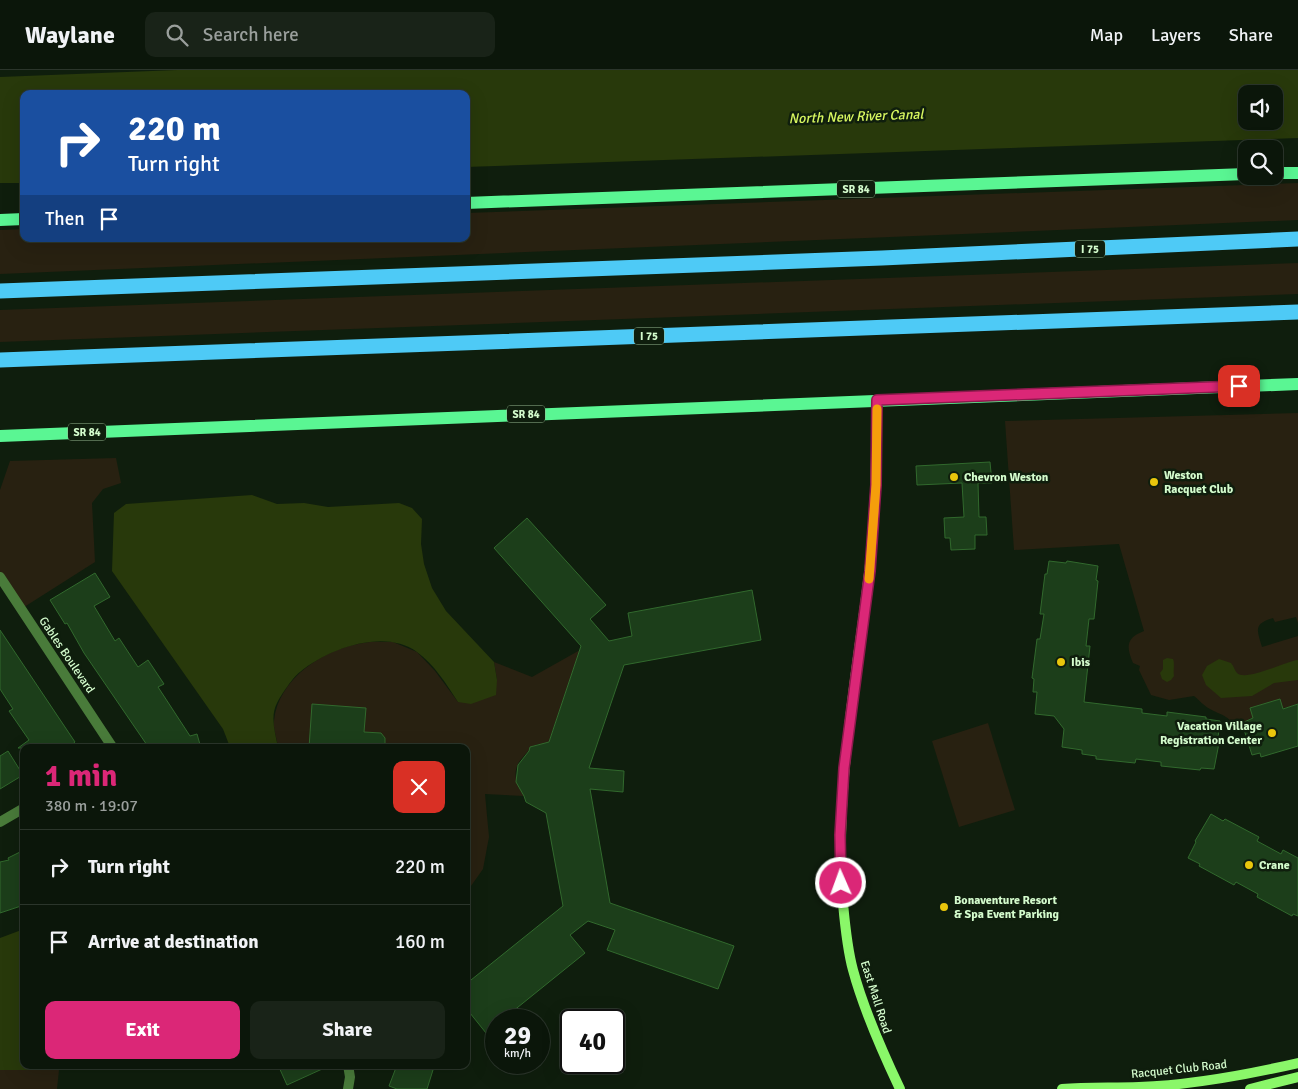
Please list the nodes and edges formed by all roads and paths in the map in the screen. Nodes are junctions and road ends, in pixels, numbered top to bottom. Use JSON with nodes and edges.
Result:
{"nodes":[{"id":1,"x":1298,"y":173,"type":"edge"},
{"id":2,"x":1238,"y":174,"type":"edge"},
{"id":3,"x":1283,"y":174,"type":"edge"},
{"id":4,"x":470,"y":203,"type":"edge"},
{"id":5,"x":20,"y":219,"type":"edge"},
{"id":6,"x":0,"y":220,"type":"edge"},
{"id":7,"x":1298,"y":239,"type":"edge"},
{"id":8,"x":0,"y":291,"type":"edge"},
{"id":9,"x":1298,"y":312,"type":"edge"},
{"id":10,"x":0,"y":360,"type":"edge"},
{"id":11,"x":1298,"y":384,"type":"edge"},
{"id":12,"x":877,"y":400,"type":"junction"},
{"id":13,"x":0,"y":436,"type":"edge"},
{"id":14,"x":0,"y":577,"type":"edge"},
{"id":15,"x":110,"y":744,"type":"edge"},
{"id":16,"x":20,"y":810,"type":"edge"},
{"id":17,"x":0,"y":822,"type":"edge"},
{"id":18,"x":1298,"y":1063,"type":"edge"},
{"id":19,"x":349,"y":1069,"type":"edge"},
{"id":20,"x":1298,"y":1077,"type":"edge"},
{"id":21,"x":348,"y":1089,"type":"edge"},
{"id":22,"x":900,"y":1089,"type":"edge"},
{"id":23,"x":1062,"y":1089,"type":"edge"},
{"id":24,"x":1250,"y":1089,"type":"edge"}],
"edges":[{"from":1,"to":3,"type":"main road"},
{"from":2,"to":4,"type":"main road","number":"SR 84"},
{"from":5,"to":6,"type":"main road"},
{"from":7,"to":8,"type":"highway","number":"I 75"},
{"from":9,"to":10,"type":"highway","number":"I 75"},
{"from":11,"to":12,"type":"main road","number":"SR 84"},
{"from":12,"to":13,"type":"main road","number":"SR 84"},
{"from":12,"to":22,"type":"street","name":"East Mall Road"},
{"from":14,"to":15,"type":"street","name":"Gables Boulevard"},
{"from":16,"to":17,"type":"street"},
{"from":18,"to":23,"type":"street","name":"Racquet Club Road"},
{"from":19,"to":21,"type":"street"},
{"from":20,"to":24,"type":"street"}]}
